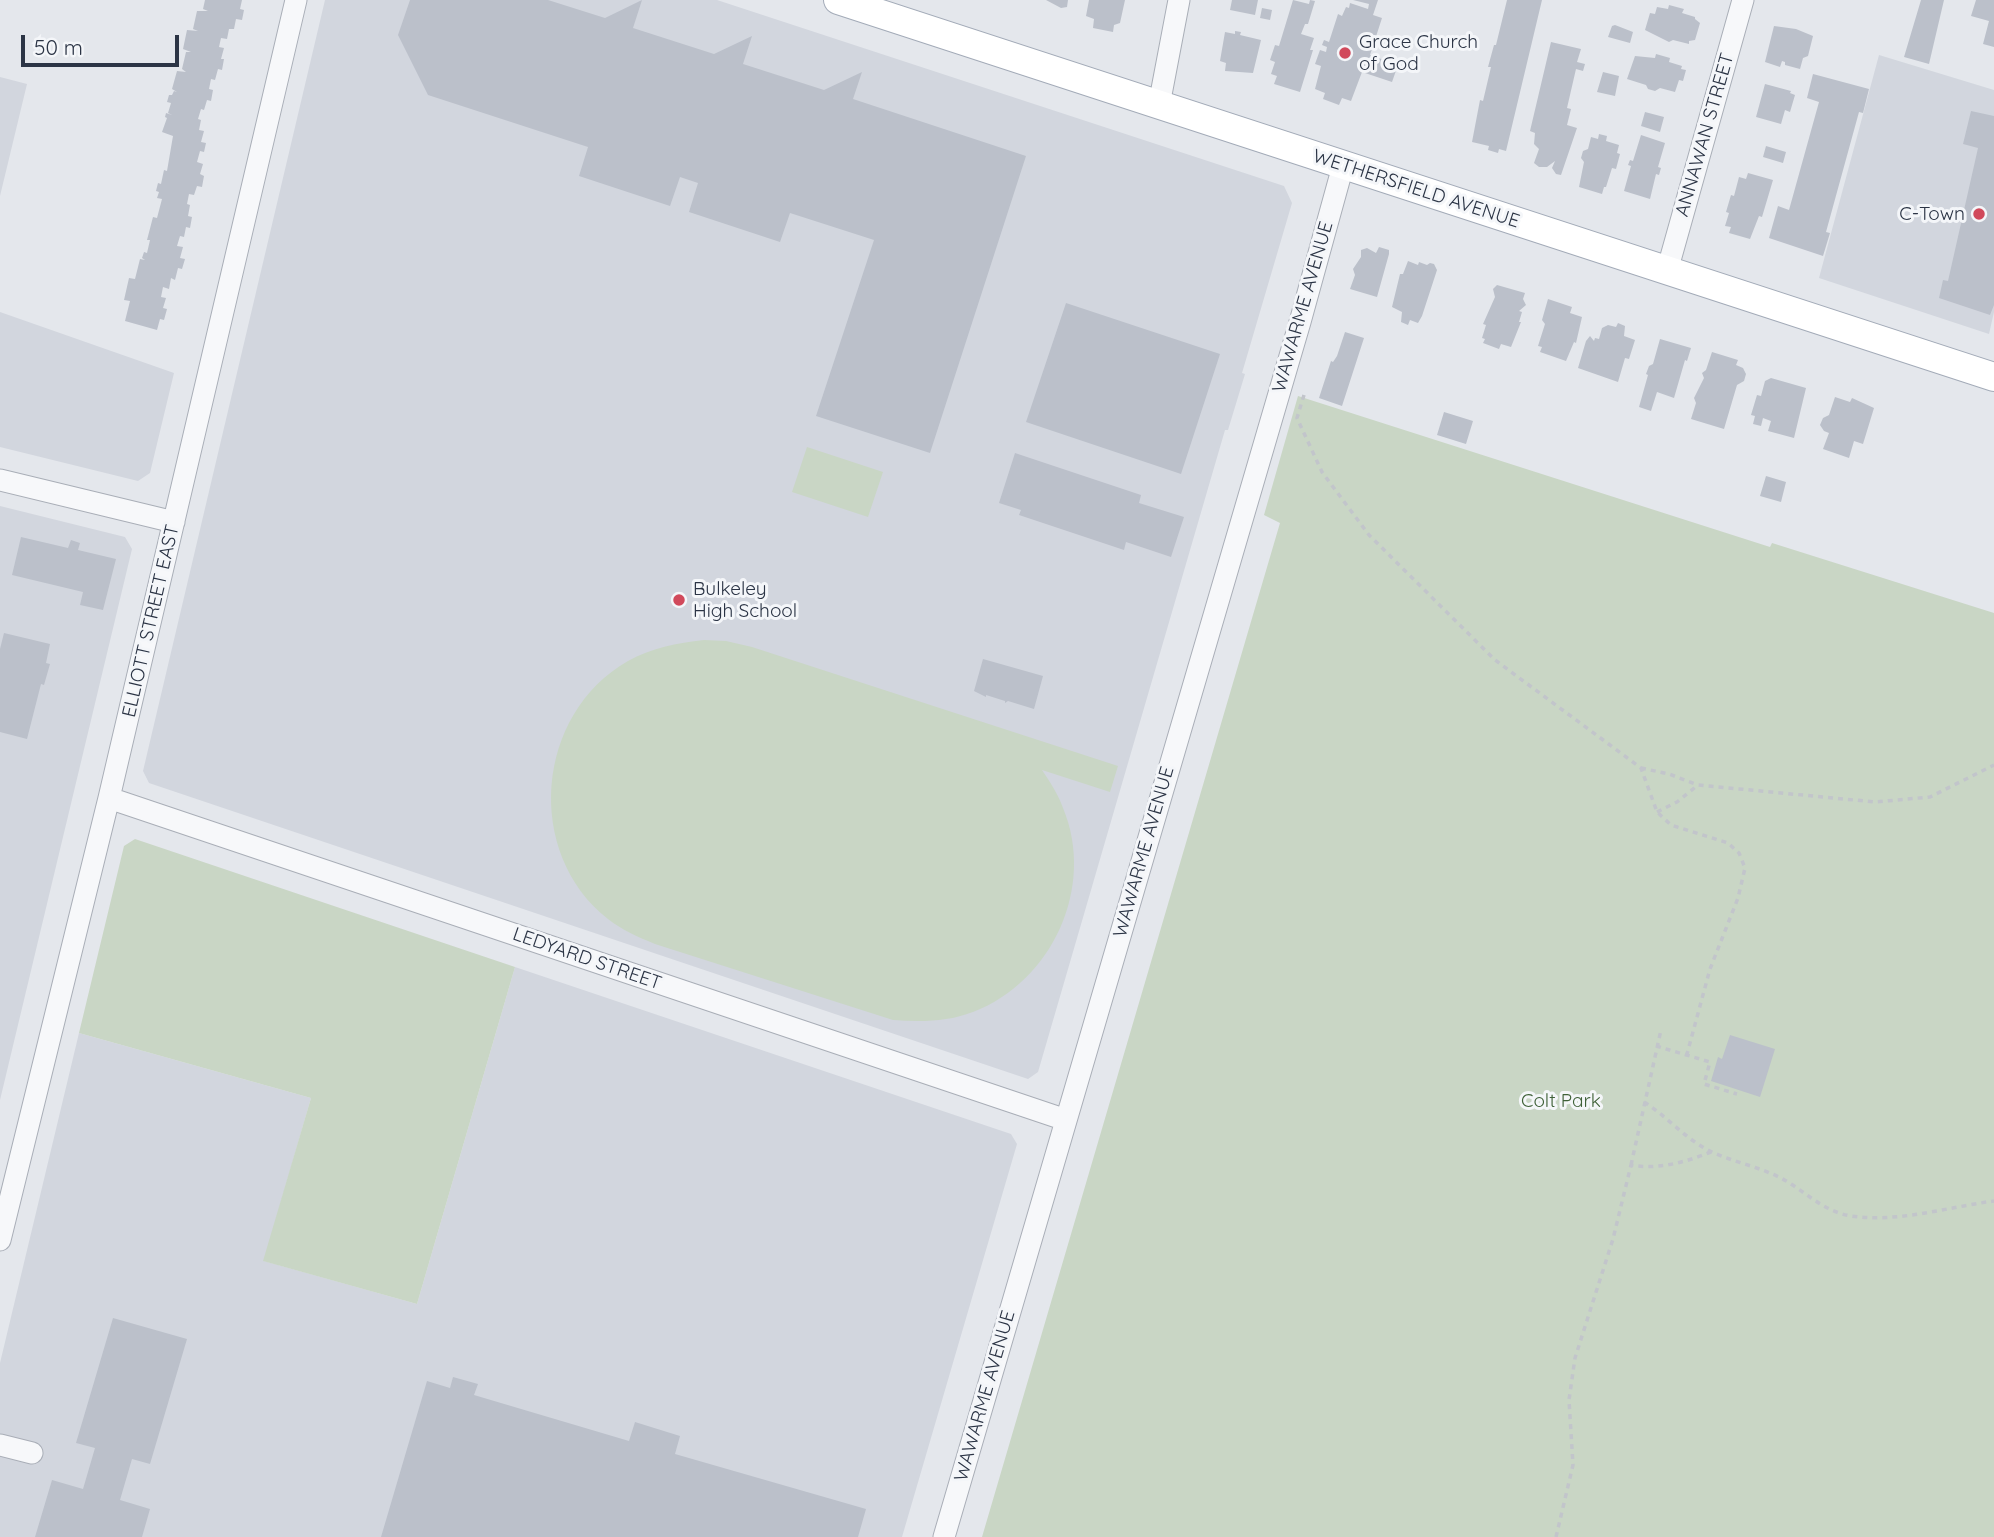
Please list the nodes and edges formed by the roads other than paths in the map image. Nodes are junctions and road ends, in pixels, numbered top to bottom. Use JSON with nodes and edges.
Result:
{"nodes":[{"id":1,"x":296,"y":0,"type":"edge"},
{"id":2,"x":838,"y":0,"type":"edge"},
{"id":3,"x":1180,"y":0,"type":"edge"},
{"id":4,"x":1743,"y":0,"type":"edge"},
{"id":5,"x":1159,"y":105,"type":"junction"},
{"id":6,"x":1343,"y":166,"type":"junction"},
{"id":7,"x":1667,"y":271,"type":"junction"},
{"id":8,"x":1994,"y":377,"type":"edge"},
{"id":9,"x":0,"y":480,"type":"edge"},
{"id":10,"x":174,"y":522,"type":"junction"},
{"id":11,"x":109,"y":798,"type":"junction"},
{"id":12,"x":1066,"y":1120,"type":"junction"},
{"id":13,"x":0,"y":1240,"type":"edge"},
{"id":14,"x":0,"y":1445,"type":"edge"},
{"id":15,"x":32,"y":1453,"type":"dead end"},
{"id":16,"x":944,"y":1537,"type":"edge"}],
"edges":[{"from":1,"to":10,"type":"street","name":"ELLIOTT STREET EAST"},
{"from":2,"to":5,"type":"main road","name":"WETHERSFIELD AVENUE"},
{"from":3,"to":5,"type":"street"},
{"from":4,"to":7,"type":"street","name":"ANNAWAN STREET"},
{"from":5,"to":6,"type":"main road","name":"WETHERSFIELD AVENUE"},
{"from":6,"to":7,"type":"main road","name":"WETHERSFIELD AVENUE"},
{"from":6,"to":12,"type":"street","name":"WAWARME AVENUE"},
{"from":7,"to":8,"type":"main road","name":"WETHERSFIELD AVENUE"},
{"from":9,"to":10,"type":"street"},
{"from":10,"to":11,"type":"street","name":"ELLIOTT STREET EAST"},
{"from":11,"to":12,"type":"street","name":"LEDYARD STREET"},
{"from":11,"to":13,"type":"street","name":"ELLIOTT STREET EAST"},
{"from":12,"to":16,"type":"street","name":"WAWARME AVENUE"},
{"from":14,"to":15,"type":"street"}]}
